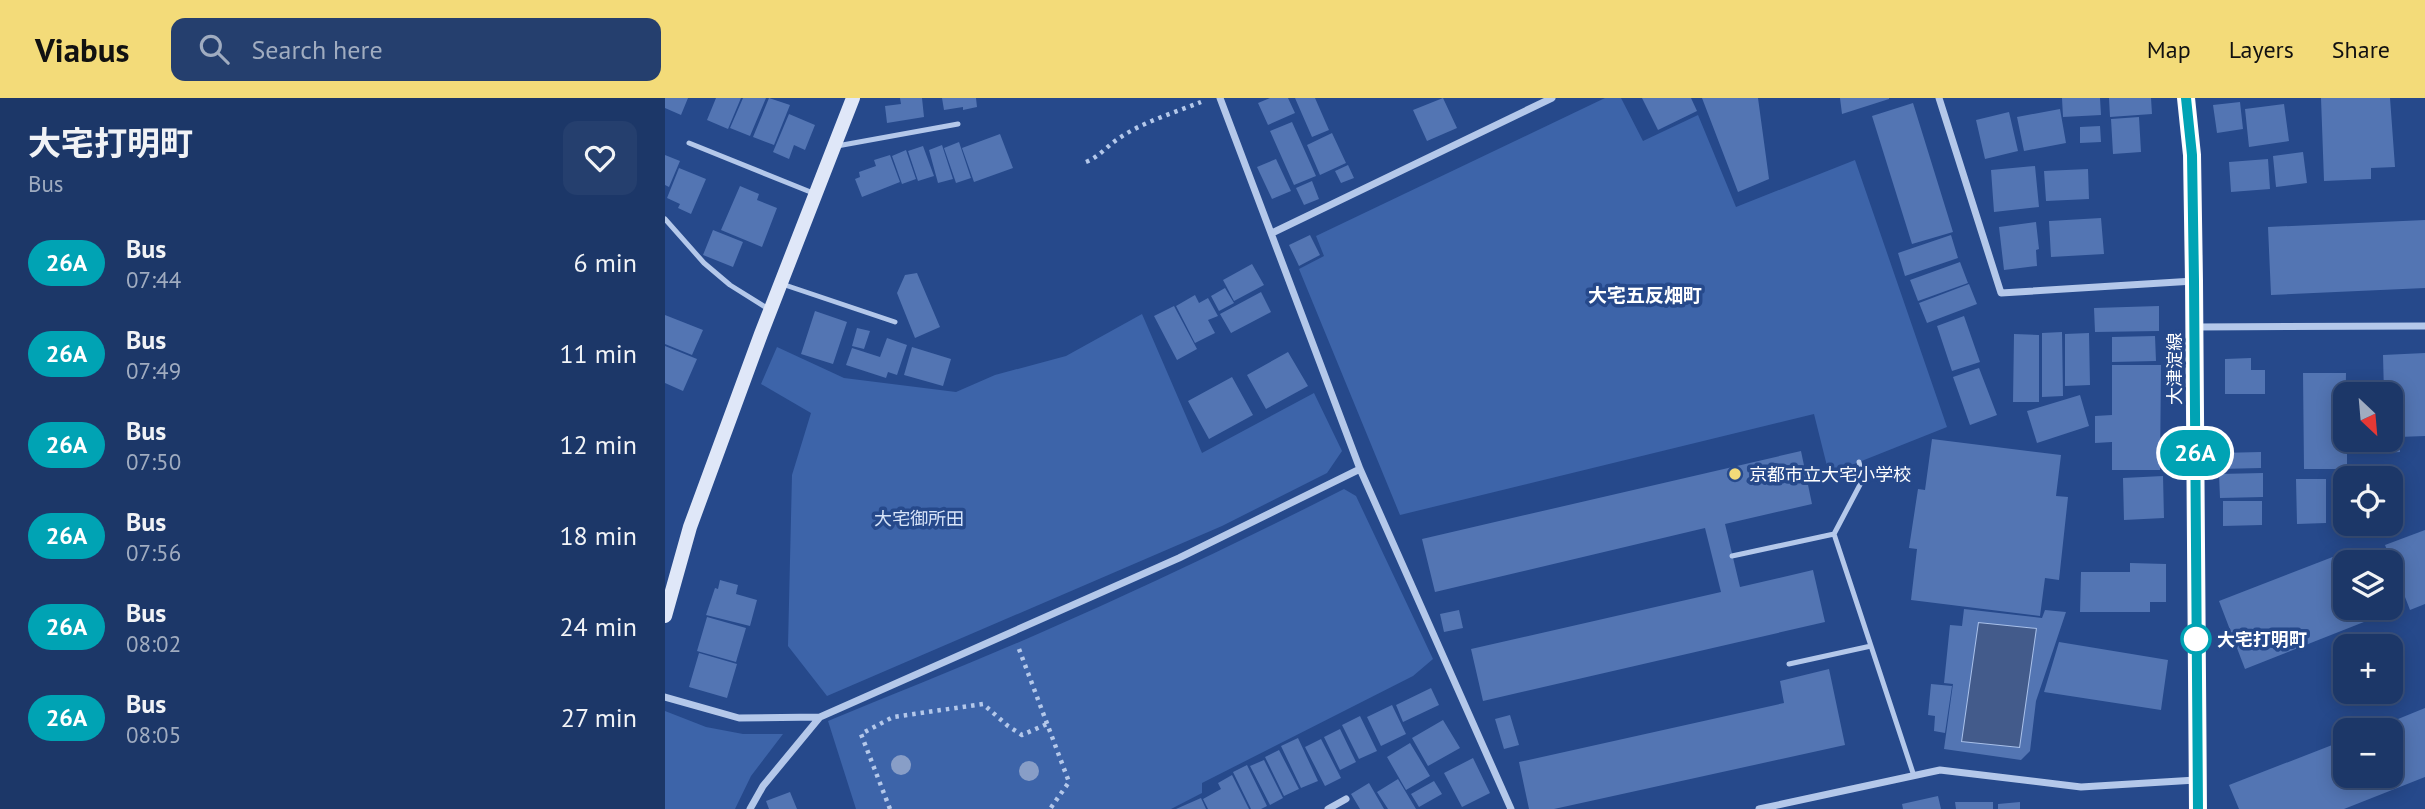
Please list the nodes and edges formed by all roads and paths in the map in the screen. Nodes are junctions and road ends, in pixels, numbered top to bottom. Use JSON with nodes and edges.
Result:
{"nodes":[{"id":1,"x":853,"y":98,"type":"edge"},
{"id":2,"x":1212,"y":98,"type":"edge"},
{"id":3,"x":1220,"y":98,"type":"edge"},
{"id":4,"x":1552,"y":98,"type":"edge"},
{"id":5,"x":1940,"y":98,"type":"edge"},
{"id":6,"x":2186,"y":98,"type":"edge"},
{"id":7,"x":958,"y":124,"type":"dead end"},
{"id":8,"x":689,"y":143,"type":"dead end"},
{"id":9,"x":834,"y":147,"type":"junction"},
{"id":10,"x":1086,"y":162,"type":"dead end"},
{"id":11,"x":815,"y":193,"type":"junction"},
{"id":12,"x":665,"y":219,"type":"edge"},
{"id":13,"x":1272,"y":233,"type":"junction"},
{"id":14,"x":2194,"y":281,"type":"junction"},
{"id":15,"x":781,"y":283,"type":"junction"},
{"id":16,"x":770,"y":310,"type":"junction"},
{"id":17,"x":895,"y":322,"type":"dead end"},
{"id":18,"x":2425,"y":326,"type":"edge"},
{"id":19,"x":2195,"y":327,"type":"junction"},
{"id":20,"x":1859,"y":462,"type":"dead end"},
{"id":21,"x":1360,"y":468,"type":"junction"},
{"id":22,"x":1834,"y":534,"type":"junction"},
{"id":23,"x":1732,"y":556,"type":"dead end"},
{"id":24,"x":665,"y":616,"type":"edge"},
{"id":25,"x":1013,"y":632,"type":"junction"},
{"id":26,"x":1871,"y":646,"type":"junction"},
{"id":27,"x":1789,"y":664,"type":"dead end"},
{"id":28,"x":665,"y":697,"type":"edge"},
{"id":29,"x":820,"y":717,"type":"junction"},
{"id":30,"x":1047,"y":724,"type":"dead end"},
{"id":31,"x":1914,"y":776,"type":"junction"},
{"id":32,"x":2197,"y":780,"type":"junction"},
{"id":33,"x":1346,"y":799,"type":"dead end"},
{"id":34,"x":750,"y":809,"type":"edge"},
{"id":35,"x":890,"y":809,"type":"edge"},
{"id":36,"x":1050,"y":809,"type":"edge"},
{"id":37,"x":1328,"y":809,"type":"edge"},
{"id":38,"x":1511,"y":809,"type":"edge"},
{"id":39,"x":1759,"y":809,"type":"edge"},
{"id":40,"x":2198,"y":809,"type":"edge"}],
"edges":[{"from":1,"to":9,"type":"street"},
{"from":2,"to":10,"type":"path"},
{"from":3,"to":13,"type":"street"},
{"from":4,"to":13,"type":"street"},
{"from":5,"to":14,"type":"street"},
{"from":6,"to":14,"type":"main road","name":"大津淀線"},
{"from":7,"to":9,"type":"lane"},
{"from":8,"to":11,"type":"lane"},
{"from":9,"to":11,"type":"street"},
{"from":11,"to":15,"type":"street"},
{"from":12,"to":16,"type":"lane"},
{"from":13,"to":21,"type":"street"},
{"from":14,"to":19,"type":"main road","name":"大津淀線"},
{"from":15,"to":16,"type":"street"},
{"from":15,"to":17,"type":"lane"},
{"from":16,"to":24,"type":"street"},
{"from":18,"to":19,"type":"street"},
{"from":19,"to":32,"type":"main road","name":"大津淀線"},
{"from":20,"to":22,"type":"lane"},
{"from":21,"to":25,"type":"street"},
{"from":21,"to":38,"type":"street"},
{"from":22,"to":23,"type":"lane"},
{"from":22,"to":26,"type":"lane"},
{"from":25,"to":29,"type":"street"},
{"from":25,"to":36,"type":"path"},
{"from":26,"to":27,"type":"lane"},
{"from":26,"to":31,"type":"lane"},
{"from":28,"to":29,"type":"street"},
{"from":29,"to":34,"type":"street"},
{"from":30,"to":35,"type":"path"},
{"from":31,"to":32,"type":"street"},
{"from":31,"to":39,"type":"street"},
{"from":32,"to":40,"type":"main road","name":"大津淀線"},
{"from":33,"to":37,"type":"street"}]}
